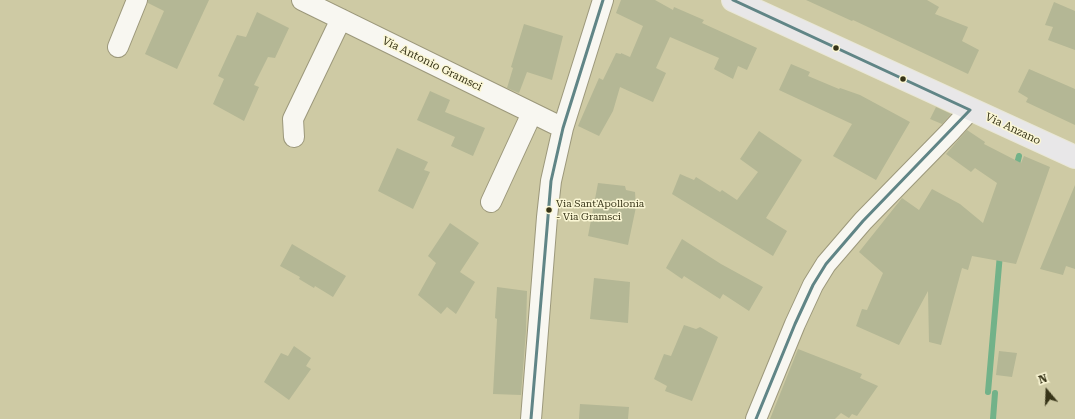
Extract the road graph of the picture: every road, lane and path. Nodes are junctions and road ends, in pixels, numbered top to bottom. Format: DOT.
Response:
graph roads {
  1 [pos="137,0"];
  2 [pos="302,0"];
  3 [pos="603,0"];
  4 [pos="733,0"];
  5 [pos="341,19"];
  6 [pos="118,47"];
  7 [pos="970,110"];
  8 [pos="532,113"];
  9 [pos="563,128"];
  10 [pos="294,137"];
  11 [pos="1075,157"];
  12 [pos="491,202"];
  13 [pos="531,419"];
  14 [pos="756,419"];
  1 -- 6 [label="street"];
  2 -- 5 [label="street, Via Antonio Gramsci"];
  3 -- 9 [label="street"];
  4 -- 7 [label="main road, Via Anzano"];
  5 -- 8 [label="street, Via Antonio Gramsci"];
  5 -- 10 [label="street"];
  7 -- 11 [label="main road, Via Anzano"];
  7 -- 14 [label="street"];
  8 -- 9 [label="street, Via Antonio Gramsci"];
  8 -- 12 [label="street"];
  9 -- 13 [label="street"];
}
